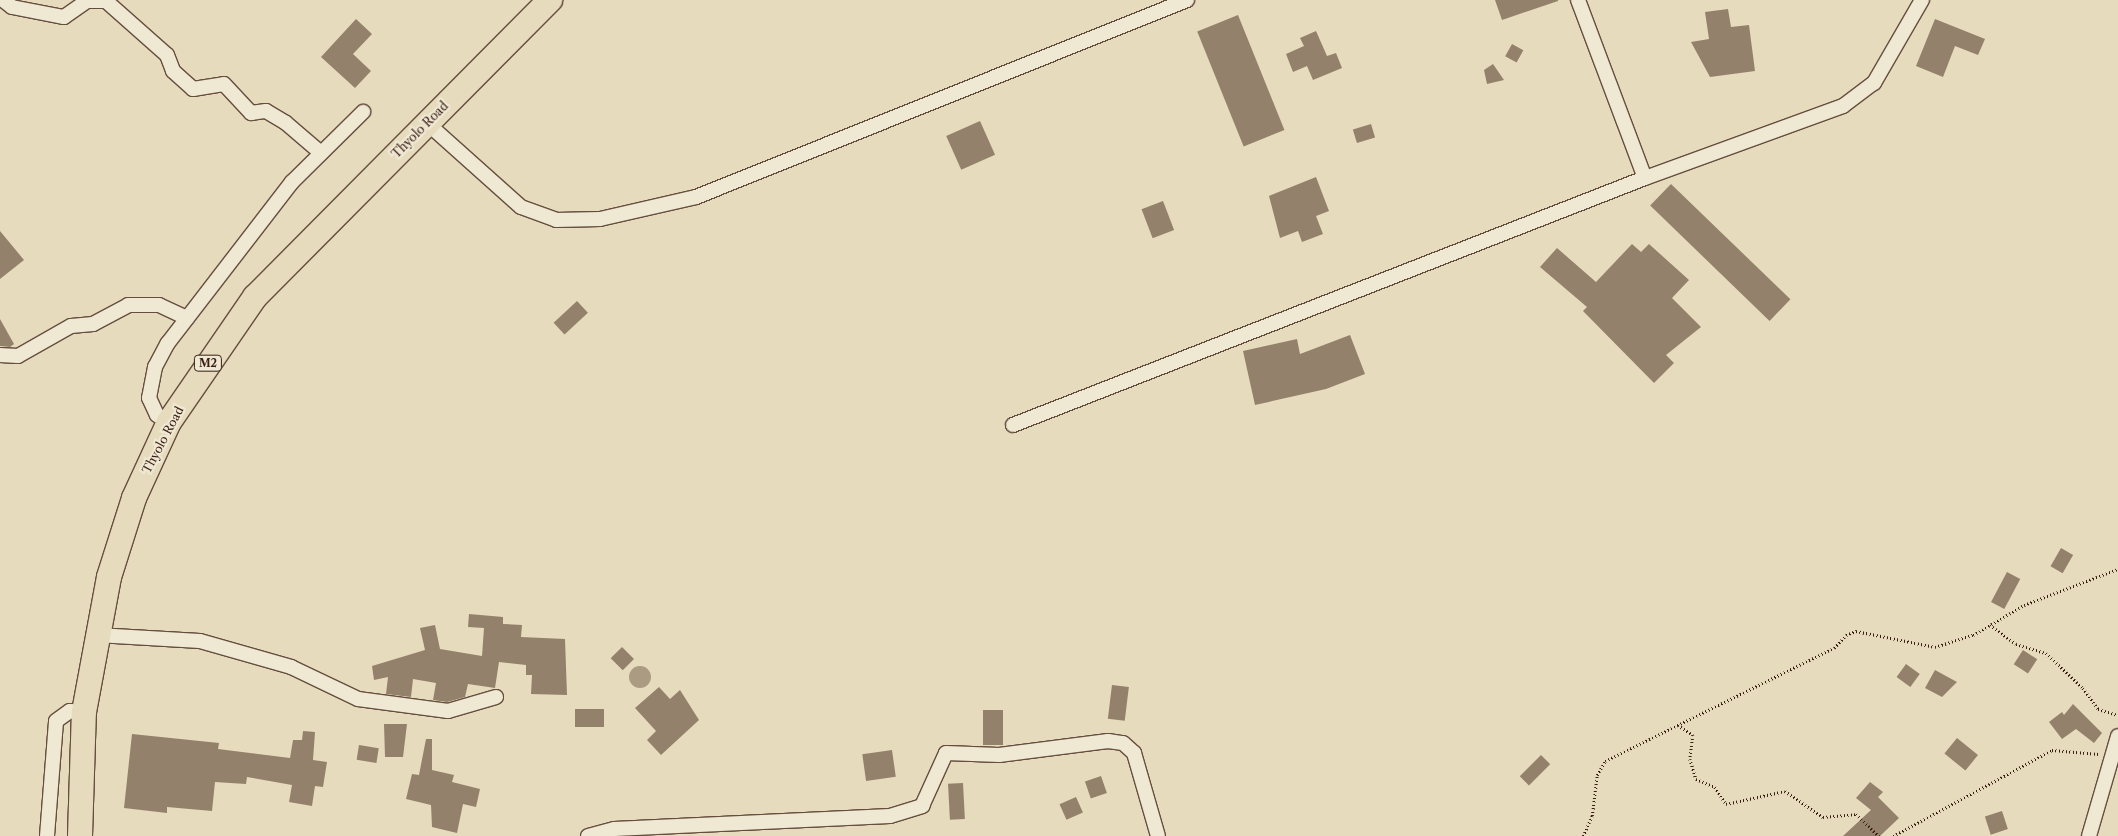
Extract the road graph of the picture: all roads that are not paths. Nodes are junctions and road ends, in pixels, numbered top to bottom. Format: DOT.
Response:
graph roads {
  1 [pos="2,0"];
  2 [pos="550,0"];
  3 [pos="1187,0"];
  4 [pos="1578,0"];
  5 [pos="1922,0"];
  6 [pos="363,112"];
  7 [pos="427,124"];
  8 [pos="321,153"];
  9 [pos="1645,178"];
  10 [pos="187,318"];
  11 [pos="0,356"];
  12 [pos="169,422"];
  13 [pos="1013,425"];
  14 [pos="97,635"];
  15 [pos="496,697"];
  16 [pos="84,712"];
  17 [pos="2118,736"];
  18 [pos="47,836"];
  19 [pos="80,836"];
  20 [pos="588,836"];
  21 [pos="1158,836"];
  22 [pos="2089,836"];
  1 -- 8 [label="street"];
  2 -- 7 [label="highway, Thyolo Road / M2"];
  3 -- 7 [label="street"];
  4 -- 9 [label="street"];
  5 -- 9 [label="street"];
  6 -- 8 [label="street"];
  7 -- 12 [label="highway, Thyolo Road / M2"];
  8 -- 10 [label="street"];
  9 -- 13 [label="street"];
  10 -- 11 [label="street"];
  10 -- 12 [label="street"];
  12 -- 14 [label="highway, Thyolo Road / M2"];
  14 -- 15 [label="street"];
  14 -- 16 [label="highway, Thyolo Road / M2"];
  16 -- 18 [label="street"];
  16 -- 19 [label="highway, Thyolo Road / M2"];
  17 -- 22 [label="street"];
  20 -- 21 [label="street"];
}
